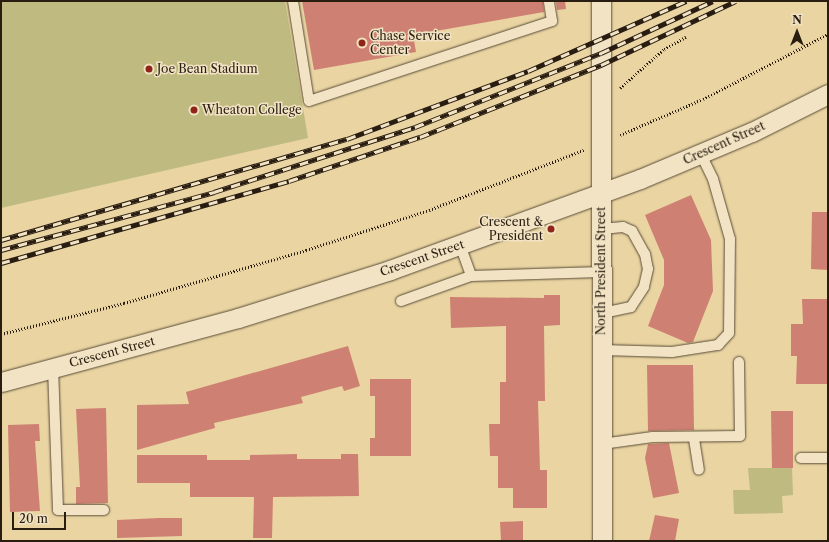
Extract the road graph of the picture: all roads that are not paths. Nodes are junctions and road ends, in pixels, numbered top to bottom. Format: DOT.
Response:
graph roads {
  1 [pos="293,1"];
  2 [pos="549,1"];
  3 [pos="601,1"];
  4 [pos="828,94"];
  5 [pos="701,154"];
  6 [pos="601,194"];
  7 [pos="601,228"];
  8 [pos="460,245"];
  9 [pos="601,272"];
  10 [pos="471,276"];
  11 [pos="401,301"];
  12 [pos="602,313"];
  13 [pos="602,350"];
  14 [pos="738,362"];
  15 [pos="53,367"];
  16 [pos="1,382"];
  17 [pos="694,438"];
  18 [pos="602,444"];
  19 [pos="801,458"];
  20 [pos="828,458"];
  21 [pos="699,470"];
  22 [pos="104,510"];
  23 [pos="602,541"];
  1 -- 2 [label="lane"];
  3 -- 6 [label="street, North President Street"];
  4 -- 5 [label="street, Crescent Street"];
  5 -- 6 [label="street, Crescent Street"];
  5 -- 13 [label="lane"];
  6 -- 7 [label="street, North President Street"];
  6 -- 8 [label="street, Crescent Street"];
  7 -- 9 [label="street, North President Street"];
  7 -- 12 [label="lane"];
  8 -- 10 [label="lane"];
  8 -- 15 [label="street, Crescent Street"];
  9 -- 10 [label="lane"];
  9 -- 12 [label="street, North President Street"];
  10 -- 11 [label="lane"];
  12 -- 13 [label="street, North President Street"];
  13 -- 18 [label="street, North President Street"];
  14 -- 17 [label="lane"];
  15 -- 16 [label="street, Crescent Street"];
  15 -- 22 [label="lane"];
  17 -- 18 [label="lane"];
  17 -- 21 [label="lane"];
  18 -- 23 [label="street, North President Street"];
  19 -- 20 [label="lane"];
}
